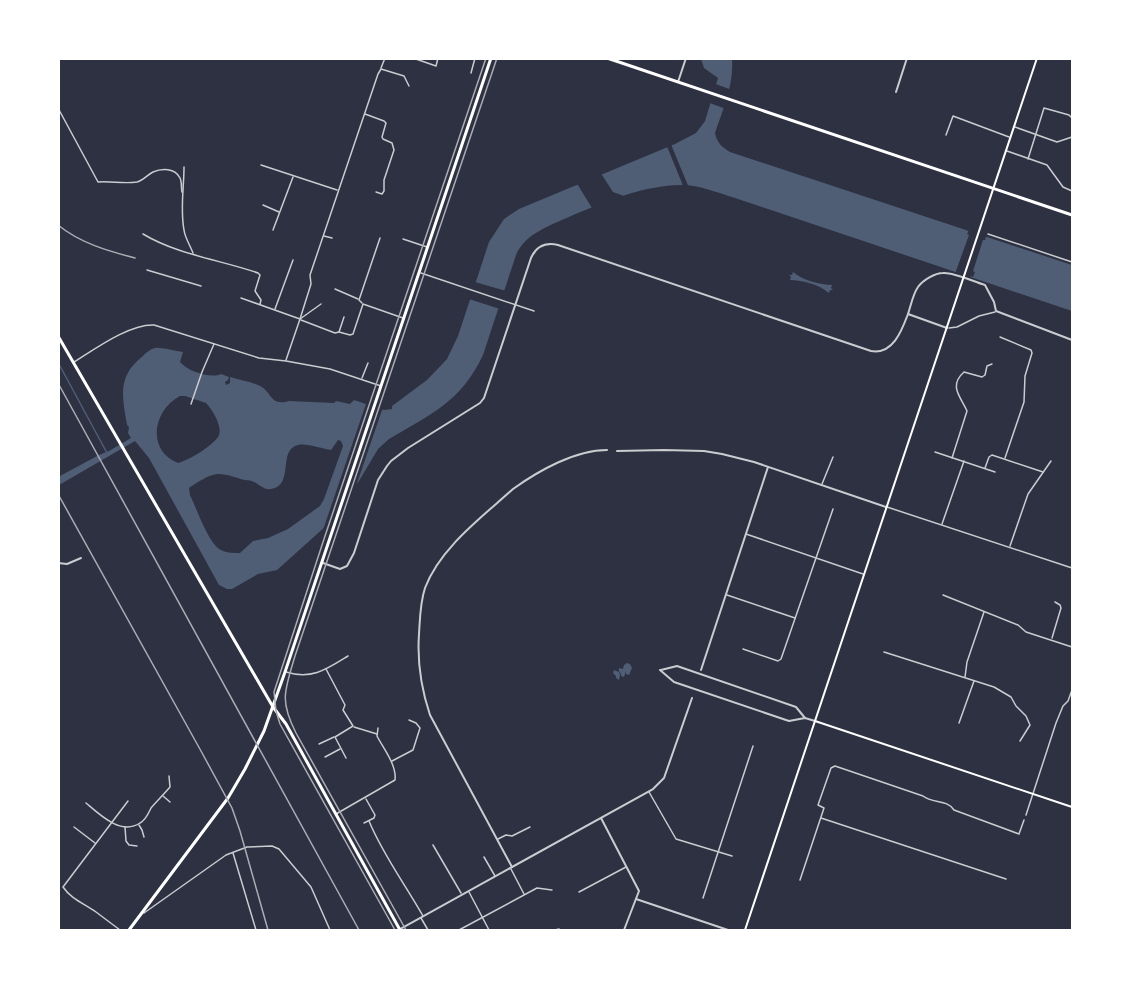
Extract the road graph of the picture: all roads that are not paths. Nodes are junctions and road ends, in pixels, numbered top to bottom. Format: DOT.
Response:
graph roads {
  1 [pos="385,58"];
  2 [pos="413,58"];
  3 [pos="438,58"];
  4 [pos="475,58"];
  5 [pos="491,58"];
  6 [pos="607,58"];
  7 [pos="687,58"];
  8 [pos="908,58"];
  9 [pos="1037,58"];
  10 [pos="381,69"];
  11 [pos="471,73"];
  12 [pos="678,82"];
  13 [pos="409,86"];
  14 [pos="896,92"];
  15 [pos="58,108"];
  16 [pos="364,114"];
  17 [pos="1072,118"];
  18 [pos="1014,127"];
  19 [pos="1036,134"];
  20 [pos="946,135"];
  21 [pos="1072,136"];
  22 [pos="1011,138"];
  23 [pos="1006,151"];
  24 [pos="1028,159"];
  25 [pos="261,165"];
  26 [pos="184,167"];
  27 [pos="293,176"];
  28 [pos="994,189"];
  29 [pos="338,191"];
  30 [pos="1072,191"];
  31 [pos="182,192"];
  32 [pos="376,192"];
  33 [pos="263,205"];
  34 [pos="280,212"];
  35 [pos="1072,215"];
  36 [pos="273,230"];
  37 [pos="144,234"];
  38 [pos="988,234"];
  39 [pos="324,235"];
  40 [pos="332,238"];
  41 [pos="380,238"];
  42 [pos="403,239"];
  43 [pos="428,247"];
  44 [pos="193,254"];
  45 [pos="293,260"];
  46 [pos="1072,262"];
  47 [pos="147,270"];
  48 [pos="419,273"];
  49 [pos="201,286"];
  50 [pos="334,289"];
  51 [pos="241,298"];
  52 [pos="359,300"];
  53 [pos="260,304"];
  54 [pos="321,304"];
  55 [pos="363,304"];
  56 [pos="515,305"];
  57 [pos="275,310"];
  58 [pos="534,311"];
  59 [pos="996,311"];
  60 [pos="908,314"];
  61 [pos="344,317"];
  62 [pos="404,318"];
  63 [pos="300,319"];
  64 [pos="947,328"];
  65 [pos="339,332"];
  66 [pos="58,336"];
  67 [pos="1000,337"];
  68 [pos="1072,339"];
  69 [pos="214,344"];
  70 [pos="286,361"];
  71 [pos="74,362"];
  72 [pos="368,363"];
  73 [pos="992,364"];
  74 [pos="362,379"];
  75 [pos="381,386"];
  76 [pos="191,404"];
  77 [pos="607,450"];
  78 [pos="617,451"];
  79 [pos="935,452"];
  80 [pos="833,456"];
  81 [pos="952,458"];
  82 [pos="1005,458"];
  83 [pos="964,461"];
  84 [pos="1051,461"];
  85 [pos="768,467"];
  86 [pos="985,468"];
  87 [pos="995,472"];
  88 [pos="1043,472"];
  89 [pos="821,485"];
  90 [pos="886,507"];
  91 [pos="833,509"];
  92 [pos="942,525"];
  93 [pos="746,534"];
  94 [pos="1010,547"];
  95 [pos="81,558"];
  96 [pos="816,559"];
  97 [pos="322,562"];
  98 [pos="58,563"];
  99 [pos="1072,568"];
  100 [pos="864,574"];
  101 [pos="726,595"];
  102 [pos="943,595"];
  103 [pos="1054,602"];
  104 [pos="984,612"];
  105 [pos="795,618"];
  106 [pos="1051,639"];
  107 [pos="1072,647"];
  108 [pos="743,649"];
  109 [pos="885,652"];
  110 [pos="348,656"];
  111 [pos="326,669"];
  112 [pos="701,670"];
  113 [pos="285,672"];
  114 [pos="965,677"];
  115 [pos="975,680"];
  116 [pos="1072,690"];
  117 [pos="692,698"];
  118 [pos="273,707"];
  119 [pos="805,718"];
  120 [pos="409,720"];
  121 [pos="815,721"];
  122 [pos="959,723"];
  123 [pos="353,726"];
  124 [pos="378,728"];
  125 [pos="377,734"];
  126 [pos="335,736"];
  127 [pos="1020,741"];
  128 [pos="319,744"];
  129 [pos="753,746"];
  130 [pos="341,748"];
  131 [pos="325,758"];
  132 [pos="346,758"];
  133 [pos="391,762"];
  134 [pos="170,776"];
  135 [pos="649,791"];
  136 [pos="1032,794"];
  137 [pos="162,796"];
  138 [pos="366,798"];
  139 [pos="128,801"];
  140 [pos="170,802"];
  141 [pos="86,803"];
  142 [pos="1072,807"];
  143 [pos="336,814"];
  144 [pos="1026,814"];
  145 [pos="601,818"];
  146 [pos="821,818"];
  147 [pos="369,820"];
  148 [pos="1024,820"];
  149 [pos="111,823"];
  150 [pos="364,823"];
  151 [pos="138,825"];
  152 [pos="124,826"];
  153 [pos="530,826"];
  154 [pos="74,827"];
  155 [pos="144,837"];
  156 [pos="497,839"];
  157 [pos="96,844"];
  158 [pos="433,845"];
  159 [pos="137,846"];
  160 [pos="233,852"];
  161 [pos="718,852"];
  162 [pos="732,856"];
  163 [pos="484,857"];
  164 [pos="627,867"];
  165 [pos="511,868"];
  166 [pos="495,877"];
  167 [pos="1006,879"];
  168 [pos="800,880"];
  169 [pos="552,890"];
  170 [pos="468,891"];
  171 [pos="579,892"];
  172 [pos="462,895"];
  173 [pos="524,895"];
  174 [pos="703,898"];
  175 [pos="636,899"];
  176 [pos="141,915"];
  177 [pos="422,917"];
  178 [pos="482,918"];
  179 [pos="558,928"];
  180 [pos="120,930"];
  181 [pos="129,930"];
  182 [pos="256,930"];
  183 [pos="330,930"];
  184 [pos="400,930"];
  185 [pos="428,930"];
  186 [pos="459,930"];
  187 [pos="489,930"];
  188 [pos="555,930"];
  189 [pos="624,930"];
  190 [pos="728,930"];
  191 [pos="745,930"];
  1 -- 10 [label="street"];
  2 -- 3 [label="street"];
  4 -- 11 [label="street"];
  5 -- 43 [label="main road"];
  6 -- 12 [label="main road"];
  7 -- 12 [label="street"];
  8 -- 14 [label="street"];
  9 -- 18 [label="main road"];
  10 -- 13 [label="street"];
  10 -- 16 [label="street"];
  12 -- 28 [label="main road"];
  15 -- 31 [label="street"];
  16 -- 29 [label="street"];
  16 -- 32 [label="street"];
  17 -- 19 [label="street"];
  18 -- 19 [label="street"];
  18 -- 22 [label="main road"];
  19 -- 21 [label="street"];
  19 -- 24 [label="street"];
  20 -- 22 [label="street"];
  22 -- 23 [label="main road"];
  23 -- 24 [label="street"];
  23 -- 28 [label="main road"];
  24 -- 30 [label="street"];
  25 -- 27 [label="street"];
  26 -- 31 [label="street"];
  27 -- 29 [label="street"];
  27 -- 34 [label="street"];
  28 -- 35 [label="main road"];
  28 -- 64 [label="main road"];
  29 -- 39 [label="street"];
  31 -- 44 [label="street"];
  33 -- 34 [label="street"];
  34 -- 36 [label="street"];
  37 -- 44 [label="street"];
  38 -- 46 [label="street"];
  39 -- 40 [label="street"];
  39 -- 63 [label="street"];
  41 -- 52 [label="street"];
  42 -- 43 [label="street"];
  43 -- 48 [label="main road"];
  44 -- 53 [label="street"];
  45 -- 57 [label="street"];
  47 -- 49 [label="street"];
  48 -- 56 [label="street"];
  48 -- 62 [label="main road"];
  50 -- 52 [label="street"];
  51 -- 53 [label="street"];
  52 -- 55 [label="street"];
  53 -- 57 [label="street"];
  54 -- 63 [label="street"];
  55 -- 62 [label="street"];
  55 -- 65 [label="street"];
  56 -- 58 [label="street"];
  56 -- 60 [label="street"];
  56 -- 97 [label="street"];
  57 -- 63 [label="street"];
  59 -- 60 [label="street"];
  59 -- 64 [label="street"];
  59 -- 68 [label="street"];
  60 -- 64 [label="street"];
  61 -- 65 [label="street"];
  62 -- 75 [label="main road"];
  63 -- 65 [label="street"];
  63 -- 70 [label="street"];
  64 -- 90 [label="main road"];
  66 -- 71 [label="main road"];
  67 -- 82 [label="street"];
  69 -- 70 [label="street"];
  69 -- 71 [label="street"];
  69 -- 76 [label="street"];
  70 -- 74 [label="street"];
  71 -- 118 [label="main road"];
  72 -- 74 [label="street"];
  73 -- 81 [label="street"];
  74 -- 75 [label="street"];
  75 -- 97 [label="main road"];
  77 -- 156 [label="street"];
  78 -- 85 [label="street"];
  79 -- 81 [label="street"];
  80 -- 89 [label="street"];
  81 -- 83 [label="street"];
  82 -- 86 [label="street"];
  82 -- 88 [label="street"];
  83 -- 86 [label="street"];
  83 -- 92 [label="street"];
  84 -- 88 [label="street"];
  85 -- 89 [label="street"];
  85 -- 93 [label="street"];
  86 -- 87 [label="street"];
  88 -- 94 [label="street"];
  89 -- 90 [label="street"];
  90 -- 92 [label="street"];
  90 -- 100 [label="main road"];
  91 -- 96 [label="street"];
  92 -- 94 [label="street"];
  93 -- 96 [label="street"];
  93 -- 101 [label="street"];
  94 -- 99 [label="street"];
  95 -- 98 [label="street"];
  96 -- 100 [label="street"];
  96 -- 105 [label="street"];
  97 -- 113 [label="main road"];
  100 -- 121 [label="main road"];
  101 -- 105 [label="street"];
  101 -- 112 [label="street"];
  102 -- 104 [label="street"];
  103 -- 106 [label="street"];
  104 -- 106 [label="street"];
  104 -- 114 [label="street"];
  105 -- 108 [label="street"];
  106 -- 107 [label="street"];
  109 -- 114 [label="street"];
  110 -- 111 [label="street"];
  111 -- 113 [label="street"];
  111 -- 123 [label="street"];
  113 -- 118 [label="main road"];
  114 -- 115 [label="street"];
  115 -- 122 [label="street"];
  115 -- 127 [label="street"];
  116 -- 136 [label="street"];
  117 -- 135 [label="street"];
  118 -- 143 [label="main road"];
  118 -- 176 [label="main road"];
  119 -- 119 [label="street"];
  119 -- 121 [label="street"];
  120 -- 133 [label="street"];
  121 -- 136 [label="main road"];
  121 -- 191 [label="main road"];
  123 -- 125 [label="street"];
  123 -- 126 [label="street"];
  124 -- 125 [label="street"];
  125 -- 133 [label="street"];
  126 -- 128 [label="street"];
  126 -- 130 [label="street"];
  129 -- 161 [label="street"];
  130 -- 131 [label="street"];
  130 -- 132 [label="street"];
  133 -- 138 [label="street"];
  134 -- 137 [label="street"];
  135 -- 145 [label="street"];
  135 -- 161 [label="street"];
  136 -- 142 [label="main road"];
  136 -- 144 [label="street"];
  137 -- 140 [label="street"];
  137 -- 151 [label="street"];
  138 -- 143 [label="street"];
  138 -- 147 [label="street"];
  139 -- 149 [label="street"];
  141 -- 149 [label="street"];
  143 -- 184 [label="main road"];
  145 -- 164 [label="street"];
  145 -- 165 [label="street"];
  146 -- 148 [label="street"];
  146 -- 167 [label="street"];
  146 -- 168 [label="street"];
  147 -- 150 [label="street"];
  147 -- 177 [label="street"];
  149 -- 152 [label="street"];
  149 -- 157 [label="street"];
  151 -- 152 [label="street"];
  151 -- 155 [label="street"];
  152 -- 159 [label="street"];
  153 -- 156 [label="street"];
  154 -- 157 [label="street"];
  156 -- 165 [label="street"];
  157 -- 180 [label="street"];
  158 -- 172 [label="street"];
  160 -- 176 [label="street"];
  160 -- 182 [label="street"];
  160 -- 183 [label="street"];
  161 -- 162 [label="street"];
  161 -- 174 [label="street"];
  163 -- 166 [label="street"];
  164 -- 171 [label="street"];
  164 -- 175 [label="street"];
  165 -- 166 [label="street"];
  165 -- 173 [label="street"];
  166 -- 170 [label="street"];
  169 -- 173 [label="street"];
  170 -- 172 [label="street"];
  170 -- 178 [label="street"];
  172 -- 177 [label="street"];
  173 -- 178 [label="street"];
  175 -- 189 [label="street"];
  175 -- 190 [label="street"];
  176 -- 181 [label="main road"];
  177 -- 184 [label="street"];
  177 -- 185 [label="street"];
  178 -- 186 [label="street"];
  178 -- 187 [label="street"];
  179 -- 188 [label="street"];
}
